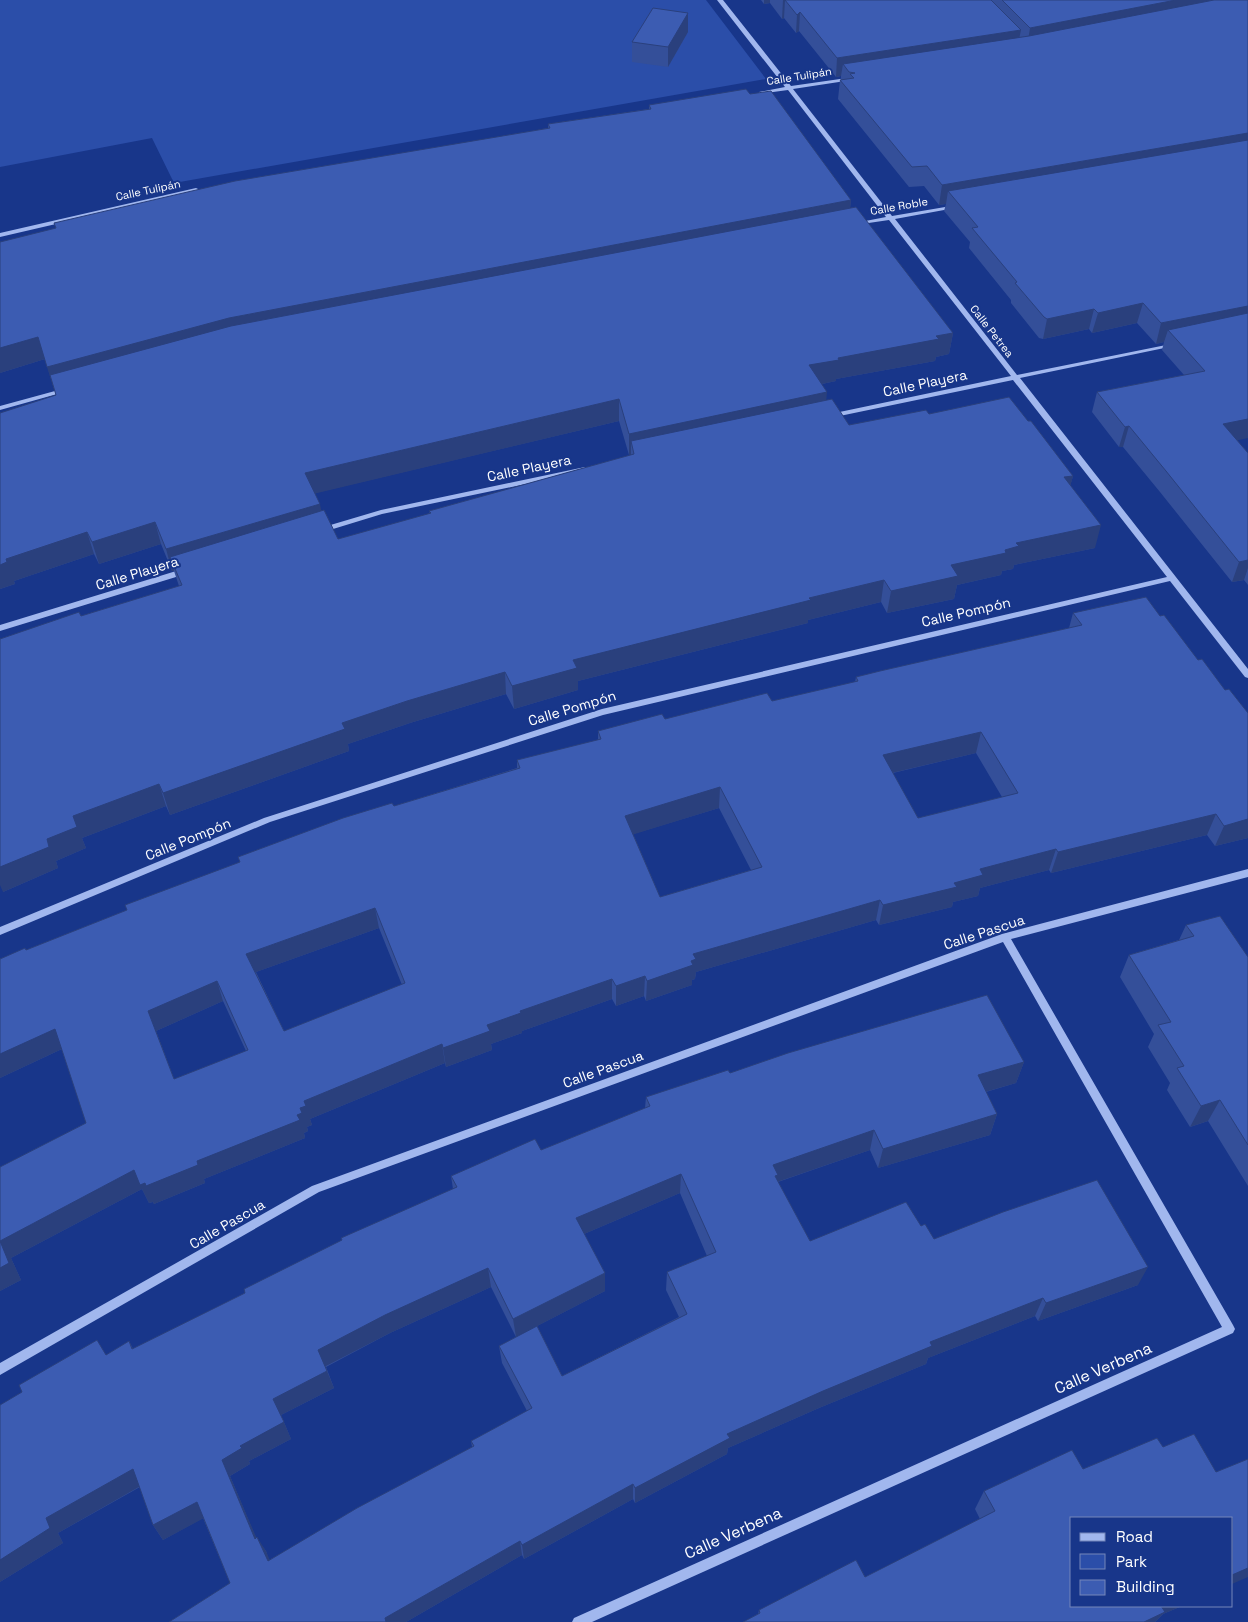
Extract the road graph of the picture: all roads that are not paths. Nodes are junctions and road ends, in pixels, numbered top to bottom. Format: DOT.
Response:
graph roads {
  1 [pos="720,0"];
  2 [pos="858,77"];
  3 [pos="790,88"];
  4 [pos="750,94"];
  5 [pos="204,189"];
  6 [pos="959,206"];
  7 [pos="891,217"];
  8 [pos="852,225"];
  9 [pos="0,235"];
  10 [pos="1180,342"];
  11 [pos="1015,376"];
  12 [pos="75,388"];
  13 [pos="0,408"];
  14 [pos="820,418"];
  15 [pos="596,466"];
  16 [pos="315,532"];
  17 [pos="193,569"];
  18 [pos="1173,578"];
  19 [pos="0,628"];
  20 [pos="1248,674"];
  21 [pos="1248,873"];
  22 [pos="0,931"];
  23 [pos="1005,937"];
  24 [pos="0,1369"];
  25 [pos="578,1622"];
  1 -- 3 [label="street, Calle Petrea"];
  2 -- 3 [label="street, Calle Tulipán"];
  3 -- 4 [label="street, Calle Tulipán"];
  3 -- 7 [label="street, Calle Petrea"];
  5 -- 9 [label="street, Calle Tulipán"];
  6 -- 7 [label="street, Calle Roble"];
  7 -- 8 [label="street, Calle Roble"];
  7 -- 11 [label="street, Calle Petrea"];
  10 -- 11 [label="street, Calle Playera"];
  11 -- 14 [label="street, Calle Playera"];
  11 -- 18 [label="street, Calle Petrea"];
  12 -- 13 [label="street"];
  15 -- 16 [label="street, Calle Playera"];
  17 -- 19 [label="street, Calle Playera"];
  18 -- 20 [label="street, Calle Petrea"];
  18 -- 22 [label="street, Calle Pompón"];
  21 -- 23 [label="street, Calle Pascua"];
  23 -- 24 [label="street, Calle Pascua"];
  23 -- 25 [label="street, Calle Verbena"];
}
